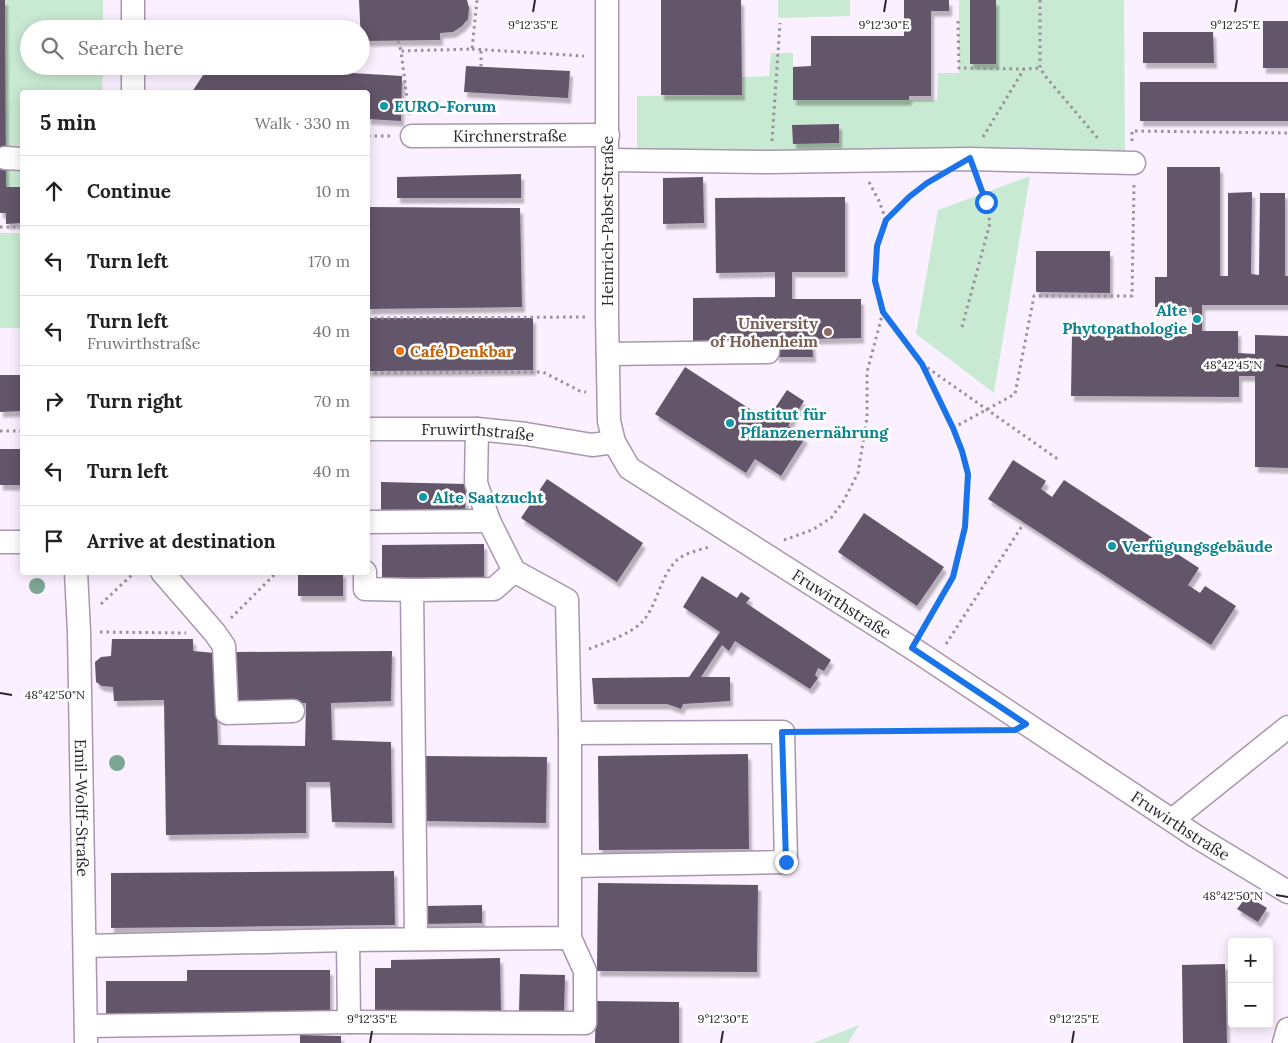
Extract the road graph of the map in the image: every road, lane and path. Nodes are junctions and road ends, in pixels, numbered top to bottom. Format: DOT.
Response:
graph roads {
  1 [pos="132,0"];
  2 [pos="477,0"];
  3 [pos="607,0"];
  4 [pos="1040,0"];
  5 [pos="132,20"];
  6 [pos="958,21"];
  7 [pos="780,23"];
  8 [pos="398,41"];
  9 [pos="472,50"];
  10 [pos="481,51"];
  11 [pos="401,52"];
  12 [pos="575,55"];
  13 [pos="481,67"];
  14 [pos="1040,68"];
  15 [pos="1024,69"];
  16 [pos="132,75"];
  17 [pos="132,90"];
  18 [pos="773,126"];
  19 [pos="1288,133"];
  20 [pos="412,136"];
  21 [pos="608,136"];
  22 [pos="1101,142"];
  23 [pos="970,158"];
  24 [pos="608,160"];
  25 [pos="854,160"];
  26 [pos="1134,163"];
  27 [pos="936,178"];
  28 [pos="886,220"];
  29 [pos="0,227"];
  30 [pos="20,227"];
  31 [pos="883,312"];
  32 [pos="607,317"];
  33 [pos="370,318"];
  34 [pos="962,327"];
  35 [pos="768,352"];
  36 [pos="608,354"];
  37 [pos="922,364"];
  38 [pos="370,373"];
  39 [pos="609,396"];
  40 [pos="986,409"];
  41 [pos="953,428"];
  42 [pos="370,429"];
  43 [pos="477,430"];
  44 [pos="0,431"];
  45 [pos="20,431"];
  46 [pos="614,442"];
  47 [pos="1060,460"];
  48 [pos="489,521"];
  49 [pos="370,522"];
  50 [pos="1024,523"];
  51 [pos="740,539"];
  52 [pos="780,541"];
  53 [pos="0,542"];
  54 [pos="20,542"];
  55 [pos="514,571"];
  56 [pos="76,575"];
  57 [pos="132,575"];
  58 [pos="165,575"];
  59 [pos="365,575"];
  60 [pos="412,590"];
  61 [pos="79,632"];
  62 [pos="912,648"];
  63 [pos="570,657"];
  64 [pos="934,662"];
  65 [pos="293,711"];
  66 [pos="1026,724"];
  67 [pos="1288,727"];
  68 [pos="782,732"];
  69 [pos="570,734"];
  70 [pos="1172,820"];
  71 [pos="571,866"];
  72 [pos="1288,892"];
  73 [pos="570,938"];
  74 [pos="416,939"];
  75 [pos="348,940"];
  76 [pos="85,946"];
  77 [pos="348,1022"];
  78 [pos="1288,1030"];
  79 [pos="86,1035"];
  80 [pos="1284,1043"];
  1 -- 5 [label="street"];
  2 -- 9 [label="path"];
  3 -- 21 [label="street, Heinrich-Pabst-Straße"];
  4 -- 14 [label="path"];
  6 -- 15 [label="path"];
  7 -- 18 [label="path"];
  8 -- 11 [label="path"];
  9 -- 10 [label="path"];
  9 -- 11 [label="path"];
  10 -- 12 [label="path"];
  10 -- 13 [label="path"];
  11 -- 20 [label="path"];
  14 -- 15 [label="path"];
  14 -- 22 [label="path"];
  15 -- 23 [label="path"];
  16 -- 17 [label="street"];
  19 -- 26 [label="path"];
  20 -- 21 [label="street, Kirchnerstraße"];
  21 -- 24 [label="street, Heinrich-Pabst-Straße"];
  23 -- 25 [label="street"];
  23 -- 26 [label="street"];
  23 -- 34 [label="path"];
  24 -- 25 [label="street"];
  24 -- 32 [label="street, Heinrich-Pabst-Straße"];
  25 -- 28 [label="path"];
  26 -- 40 [label="path"];
  27 -- 28 [label="path"];
  28 -- 31 [label="path"];
  29 -- 30 [label="path"];
  31 -- 37 [label="path"];
  31 -- 52 [label="path"];
  32 -- 33 [label="path"];
  32 -- 36 [label="street, Heinrich-Pabst-Straße"];
  35 -- 36 [label="street"];
  36 -- 39 [label="street, Heinrich-Pabst-Straße"];
  37 -- 40 [label="path"];
  37 -- 41 [label="path"];
  38 -- 39 [label="path"];
  39 -- 46 [label="street, Heinrich-Pabst-Straße"];
  40 -- 41 [label="path"];
  40 -- 47 [label="path"];
  41 -- 62 [label="path"];
  42 -- 43 [label="street, Fruwirthstraße"];
  43 -- 46 [label="street, Fruwirthstraße"];
  43 -- 48 [label="street"];
  44 -- 45 [label="path"];
  46 -- 51 [label="street, Fruwirthstraße"];
  48 -- 49 [label="street"];
  48 -- 55 [label="street"];
  50 -- 64 [label="path"];
  51 -- 62 [label="street, Fruwirthstraße"];
  51 -- 63 [label="path"];
  53 -- 54 [label="street"];
  55 -- 60 [label="street"];
  55 -- 63 [label="street"];
  56 -- 61 [label="street, Emil-Wolff-Straße"];
  57 -- 61 [label="path"];
  58 -- 65 [label="street"];
  59 -- 60 [label="street"];
  60 -- 74 [label="street"];
  61 -- 76 [label="street, Emil-Wolff-Straße"];
  62 -- 64 [label="street, Fruwirthstraße"];
  63 -- 69 [label="street"];
  64 -- 66 [label="street, Fruwirthstraße"];
  66 -- 68 [label="path"];
  66 -- 70 [label="street, Fruwirthstraße"];
  67 -- 70 [label="street"];
  68 -- 69 [label="street"];
  68 -- 71 [label="street"];
  69 -- 71 [label="street"];
  70 -- 72 [label="street, Fruwirthstraße"];
  71 -- 73 [label="street"];
  73 -- 74 [label="street"];
  73 -- 77 [label="street"];
  74 -- 75 [label="street"];
  75 -- 76 [label="street"];
  75 -- 77 [label="street"];
  76 -- 79 [label="street, Emil-Wolff-Straße"];
  77 -- 79 [label="street"];
  78 -- 80 [label="street"];
}
